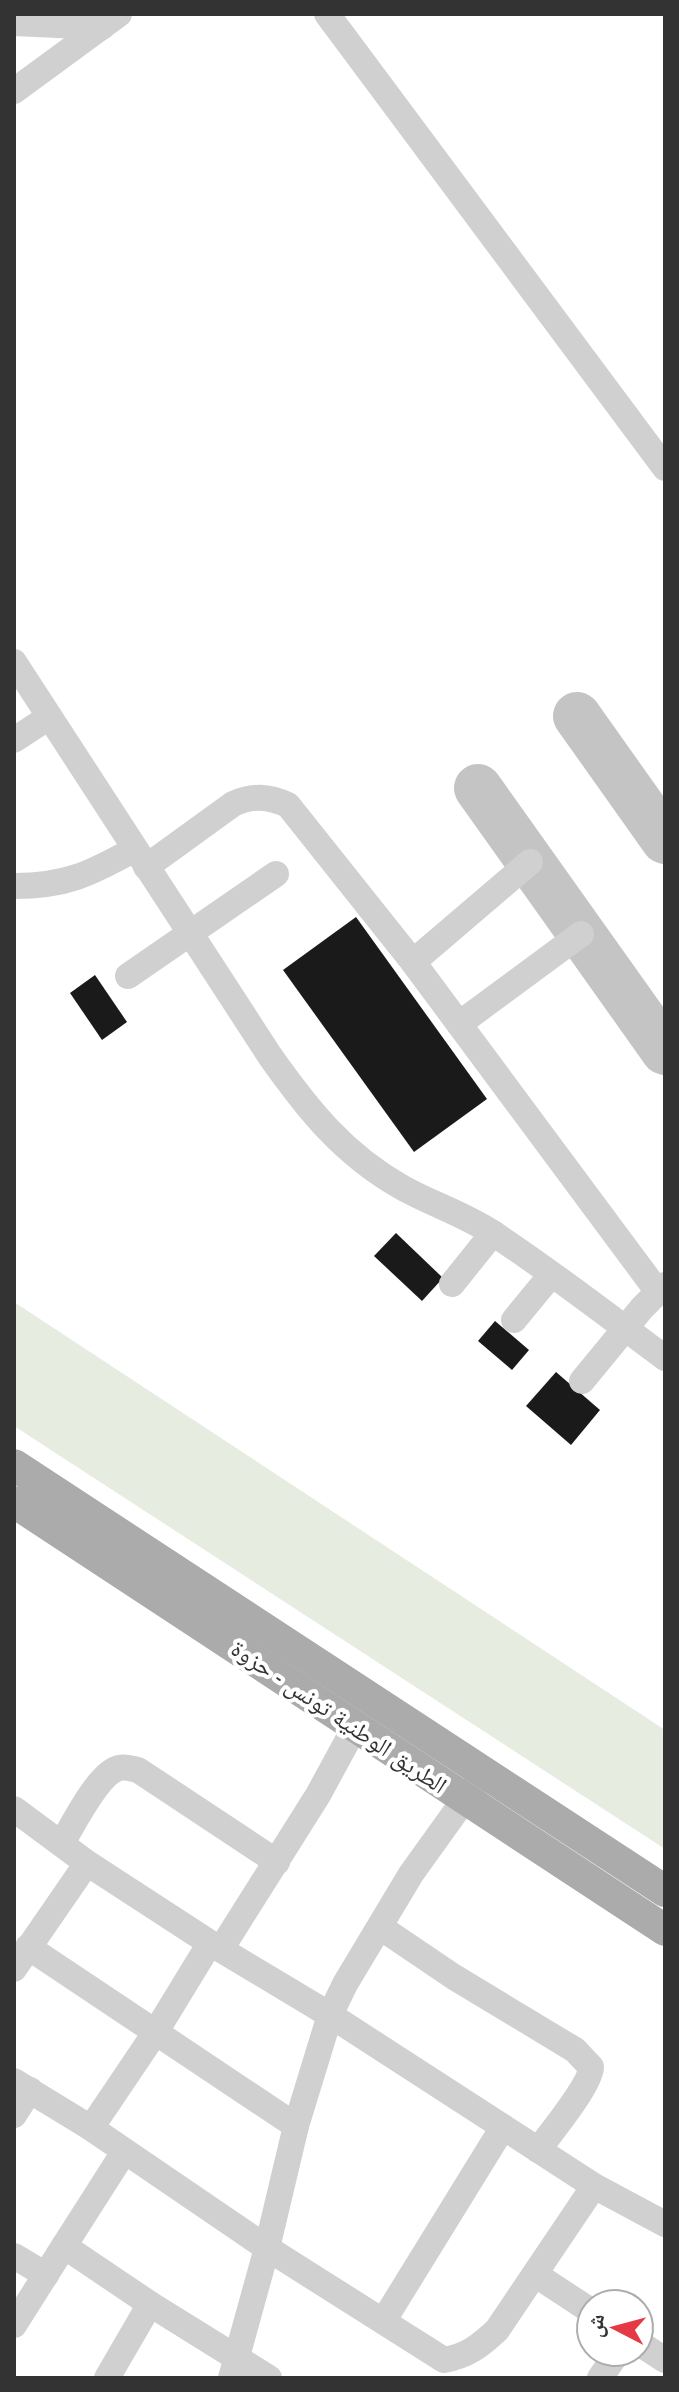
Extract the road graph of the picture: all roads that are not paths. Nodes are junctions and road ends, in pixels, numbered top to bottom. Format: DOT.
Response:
graph roads {
  1 [pos="327,14"];
  2 [pos="110,20"];
  3 [pos="14,23"];
  4 [pos="14,91"];
  5 [pos="665,468"];
  6 [pos="14,662"];
  7 [pos="49,717"];
  8 [pos="14,740"];
  9 [pos="140,858"];
  10 [pos="530,862"];
  11 [pos="276,874"];
  12 [pos="14,886"];
  13 [pos="190,934"];
  14 [pos="581,934"];
  15 [pos="413,962"];
  16 [pos="128,976"];
  17 [pos="459,1024"];
  18 [pos="493,1233"];
  19 [pos="551,1275"];
  20 [pos="452,1284"];
  21 [pos="661,1288"];
  22 [pos="514,1320"];
  23 [pos="624,1328"];
  24 [pos="665,1358"];
  25 [pos="582,1381"];
  26 [pos="18,1484"];
  27 [pos="355,1727"];
  28 [pos="483,1774"];
  29 [pos="464,1800"];
  30 [pos="14,1809"];
  31 [pos="62,1843"];
  32 [pos="277,1862"];
  33 [pos="87,1863"];
  34 [pos="665,1891"];
  35 [pos="380,1927"];
  36 [pos="665,1930"];
  37 [pos="216,1946"];
  38 [pos="21,1958"];
  39 [pos="330,2015"];
  40 [pos="155,2033"];
  41 [pos="22,2086"];
  42 [pos="14,2115"];
  43 [pos="296,2126"];
  44 [pos="503,2127"];
  45 [pos="91,2128"];
  46 [pos="538,2150"];
  47 [pos="124,2152"];
  48 [pos="594,2186"];
  49 [pos="665,2224"];
  50 [pos="64,2246"];
  51 [pos="267,2248"];
  52 [pos="14,2256"];
  53 [pos="46,2275"];
  54 [pos="536,2275"];
  55 [pos="575,2301"];
  56 [pos="150,2304"];
  57 [pos="384,2320"];
  58 [pos="14,2325"];
  59 [pos="234,2367"];
  60 [pos="438,2369"];
  61 [pos="107,2378"];
  62 [pos="269,2378"];
  1 -- 5 [label="street"];
  2 -- 3 [label="street"];
  2 -- 4 [label="street"];
  6 -- 7 [label="street"];
  7 -- 8 [label="street"];
  7 -- 9 [label="street"];
  9 -- 12 [label="street"];
  9 -- 13 [label="street"];
  9 -- 15 [label="street"];
  10 -- 15 [label="street"];
  11 -- 13 [label="street"];
  13 -- 16 [label="street"];
  13 -- 18 [label="street"];
  14 -- 17 [label="street"];
  15 -- 17 [label="street"];
  17 -- 21 [label="street"];
  18 -- 19 [label="street"];
  18 -- 20 [label="street"];
  19 -- 22 [label="street"];
  19 -- 23 [label="street"];
  21 -- 23 [label="street"];
  23 -- 24 [label="street"];
  23 -- 25 [label="street"];
  26 -- 27 [label="main road, الطريق الوطنية تونس - حزوة"];
  26 -- 28 [label="main road, الطريق الوطنية تونس - حزوة"];
  27 -- 29 [label="main road, الطريق الوطنية تونس - حزوة"];
  27 -- 32 [label="street"];
  28 -- 29 [label="street"];
  28 -- 34 [label="main road, الطريق الوطنية تونس - حزوة"];
  29 -- 35 [label="street"];
  29 -- 36 [label="main road, الطريق الوطنية تونس - حزوة"];
  30 -- 31 [label="street"];
  31 -- 32 [label="street"];
  31 -- 33 [label="street"];
  32 -- 37 [label="street"];
  33 -- 37 [label="street"];
  33 -- 38 [label="street"];
  35 -- 39 [label="street"];
  35 -- 46 [label="street"];
  37 -- 39 [label="street"];
  37 -- 40 [label="street"];
  38 -- 40 [label="street"];
  39 -- 43 [label="street"];
  39 -- 44 [label="street"];
  40 -- 43 [label="street"];
  40 -- 45 [label="street"];
  41 -- 42 [label="street"];
  41 -- 45 [label="street"];
  43 -- 51 [label="street"];
  44 -- 46 [label="street"];
  44 -- 57 [label="street"];
  45 -- 47 [label="street"];
  46 -- 48 [label="street"];
  47 -- 50 [label="street"];
  47 -- 51 [label="street"];
  48 -- 49 [label="street"];
  48 -- 54 [label="street"];
  50 -- 53 [label="street"];
  50 -- 56 [label="street"];
  51 -- 57 [label="street"];
  51 -- 59 [label="street"];
  52 -- 53 [label="street"];
  53 -- 58 [label="street"];
  54 -- 55 [label="street"];
  54 -- 60 [label="street"];
  56 -- 59 [label="street"];
  56 -- 61 [label="street"];
  57 -- 60 [label="street"];
  59 -- 62 [label="street"];
}
